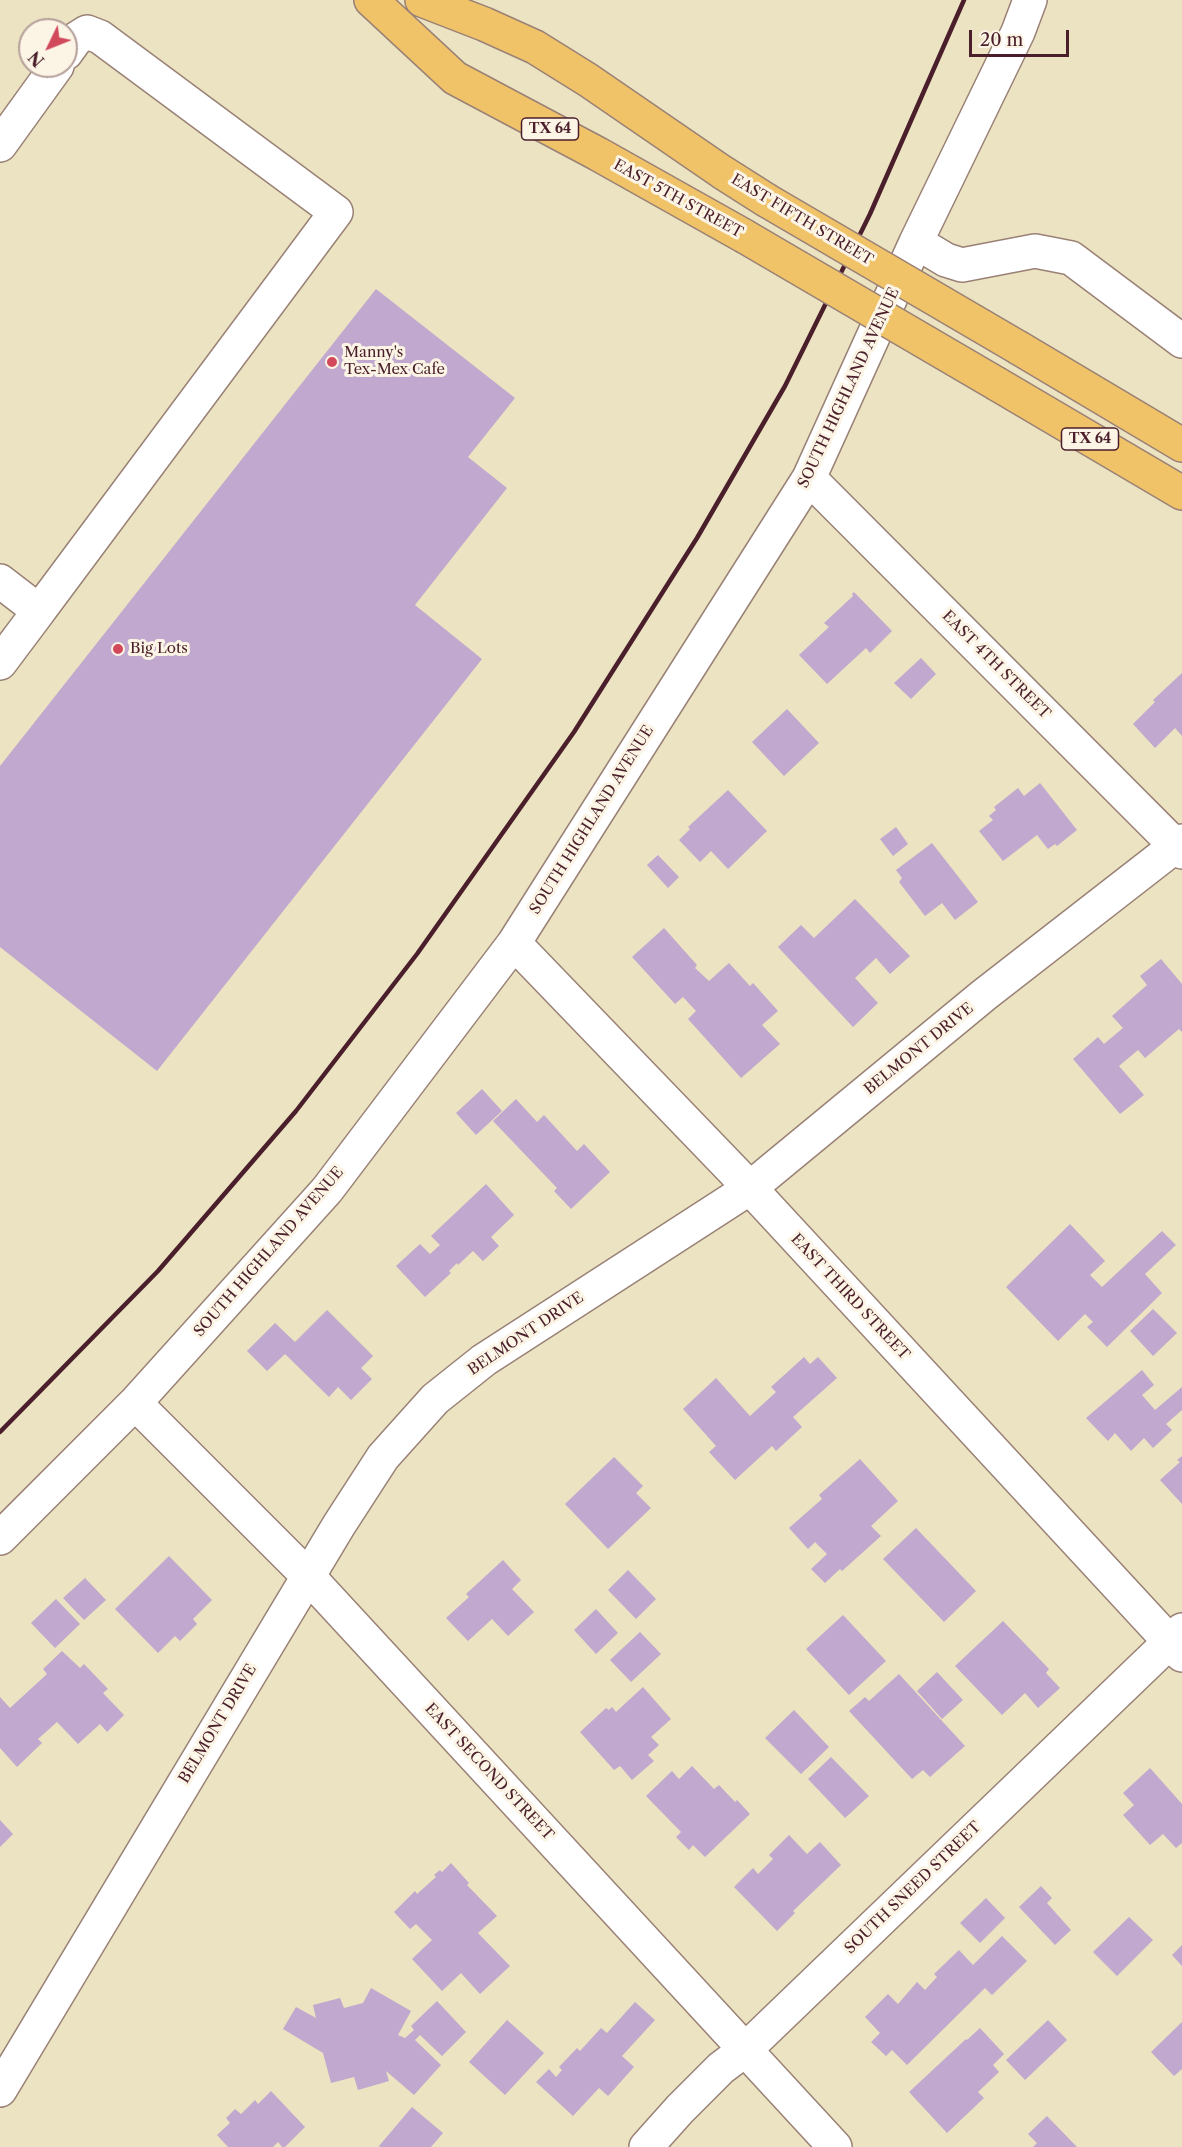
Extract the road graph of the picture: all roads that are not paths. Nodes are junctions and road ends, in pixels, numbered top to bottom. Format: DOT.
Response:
graph roads {
  1 [pos="371,0"];
  2 [pos="422,0"];
  3 [pos="1030,0"];
  4 [pos="78,38"];
  5 [pos="48,78"];
  6 [pos="0,145"];
  7 [pos="916,242"];
  8 [pos="1182,341"];
  9 [pos="1182,445"];
  10 [pos="809,478"];
  11 [pos="1182,493"];
  12 [pos="0,581"];
  13 [pos="39,611"];
  14 [pos="0,663"];
  15 [pos="1180,846"];
  16 [pos="514,943"];
  17 [pos="750,1188"];
  18 [pos="135,1403"];
  19 [pos="0,1538"];
  20 [pos="308,1575"];
  21 [pos="1178,1642"];
  22 [pos="745,2050"];
  23 [pos="0,2090"];
  24 [pos="646,2147"];
  25 [pos="836,2147"];
  1 -- 11 [label="main road, EAST 5TH STREET / TX 64, bridge"];
  2 -- 9 [label="main road, EAST FIFTH STREET / TX 64, bridge"];
  3 -- 7 [label="street, SOUTH HIGHLAND AVENUE"];
  4 -- 13 [label="street"];
  5 -- 6 [label="street"];
  7 -- 8 [label="street"];
  7 -- 10 [label="street, SOUTH HIGHLAND AVENUE"];
  10 -- 15 [label="street, EAST 4TH STREET"];
  10 -- 16 [label="street, SOUTH HIGHLAND AVENUE"];
  12 -- 13 [label="street"];
  13 -- 14 [label="street"];
  15 -- 17 [label="street, BELMONT DRIVE"];
  16 -- 17 [label="street, EAST THIRD STREET"];
  16 -- 18 [label="street, SOUTH HIGHLAND AVENUE"];
  17 -- 20 [label="street, BELMONT DRIVE"];
  17 -- 21 [label="street, EAST THIRD STREET"];
  18 -- 19 [label="street, SOUTH HIGHLAND AVENUE"];
  18 -- 20 [label="street, EAST SECOND STREET"];
  20 -- 22 [label="street, EAST SECOND STREET"];
  20 -- 23 [label="street, BELMONT DRIVE"];
  21 -- 22 [label="street, SOUTH SNEED STREET"];
  22 -- 24 [label="street, SOUTH SNEED STREET"];
  22 -- 25 [label="street, EAST SECOND STREET"];
}
